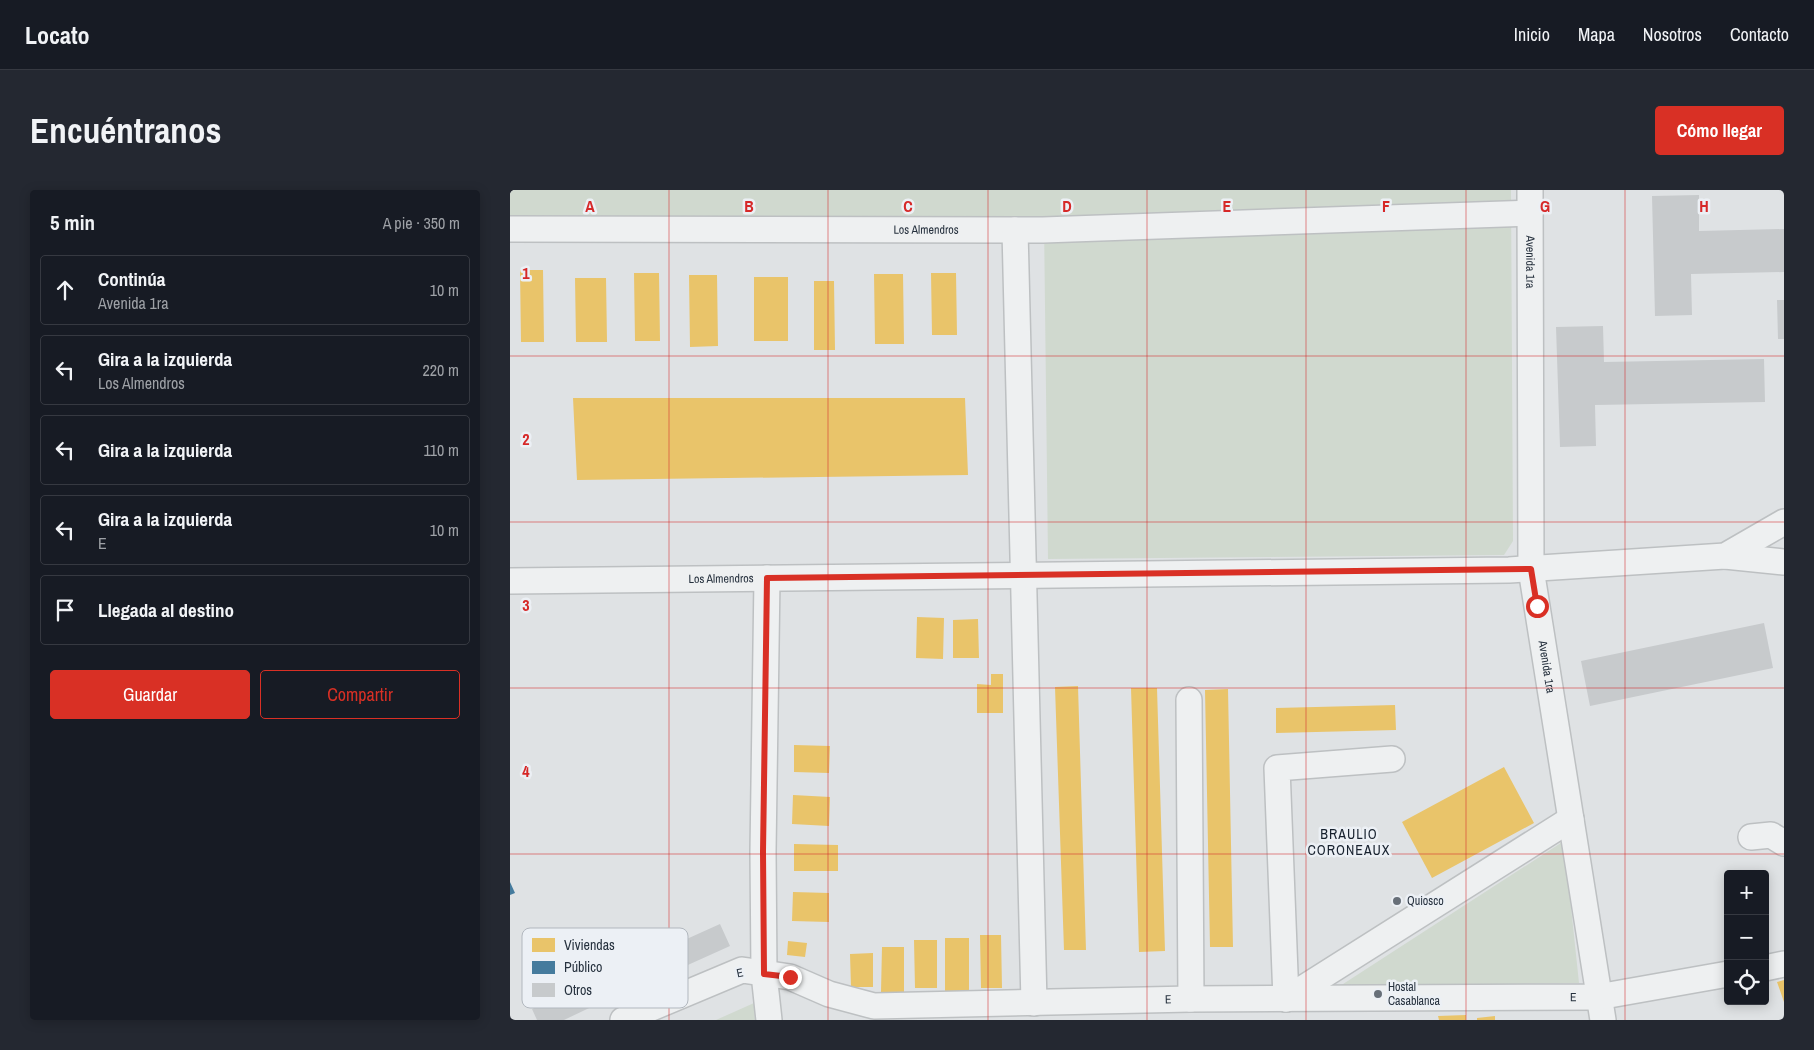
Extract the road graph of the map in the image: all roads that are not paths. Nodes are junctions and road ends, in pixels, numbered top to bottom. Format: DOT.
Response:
graph roads {
  1 [pos="1530,202"];
  2 [pos="510,229"];
  3 [pos="1015,230"];
  4 [pos="1784,522"];
  5 [pos="1725,556"];
  6 [pos="1784,562"];
  7 [pos="1531,569"];
  8 [pos="1024,576"];
  9 [pos="767,578"];
  10 [pos="510,581"];
  11 [pos="1190,700"];
  12 [pos="1392,759"];
  13 [pos="1571,819"];
  14 [pos="1751,838"];
  15 [pos="1784,843"];
  16 [pos="1784,964"];
  17 [pos="1769,967"];
  18 [pos="764,974"];
  19 [pos="1724,975"];
  20 [pos="688,993"];
  21 [pos="1191,999"];
  22 [pos="1286,999"];
  23 [pos="1034,1003"];
  24 [pos="652,1008"];
  25 [pos="1601,1008"];
  26 [pos="623,1020"];
  27 [pos="769,1020"];
  1 -- 3 [label="street, Los Almendros"];
  1 -- 7 [label="street, Avenida 1ra"];
  2 -- 3 [label="street, Los Almendros"];
  3 -- 8 [label="street"];
  4 -- 5 [label="street"];
  5 -- 6 [label="street, Los Almendros"];
  5 -- 7 [label="street, Los Almendros"];
  7 -- 8 [label="street, Los Almendros"];
  7 -- 13 [label="street, Avenida 1ra"];
  8 -- 9 [label="street, Los Almendros"];
  8 -- 23 [label="street"];
  9 -- 10 [label="street, Los Almendros"];
  9 -- 18 [label="street"];
  11 -- 21 [label="street"];
  12 -- 22 [label="street"];
  13 -- 22 [label="street"];
  13 -- 25 [label="street, Avenida 1ra"];
  14 -- 15 [label="street"];
  16 -- 17 [label="street"];
  18 -- 20 [label="street, E"];
  18 -- 23 [label="street, E"];
  18 -- 27 [label="street"];
  19 -- 25 [label="street, E"];
  21 -- 22 [label="street, E"];
  21 -- 23 [label="street, E"];
  22 -- 25 [label="street, E"];
  24 -- 26 [label="street, E"];
}
